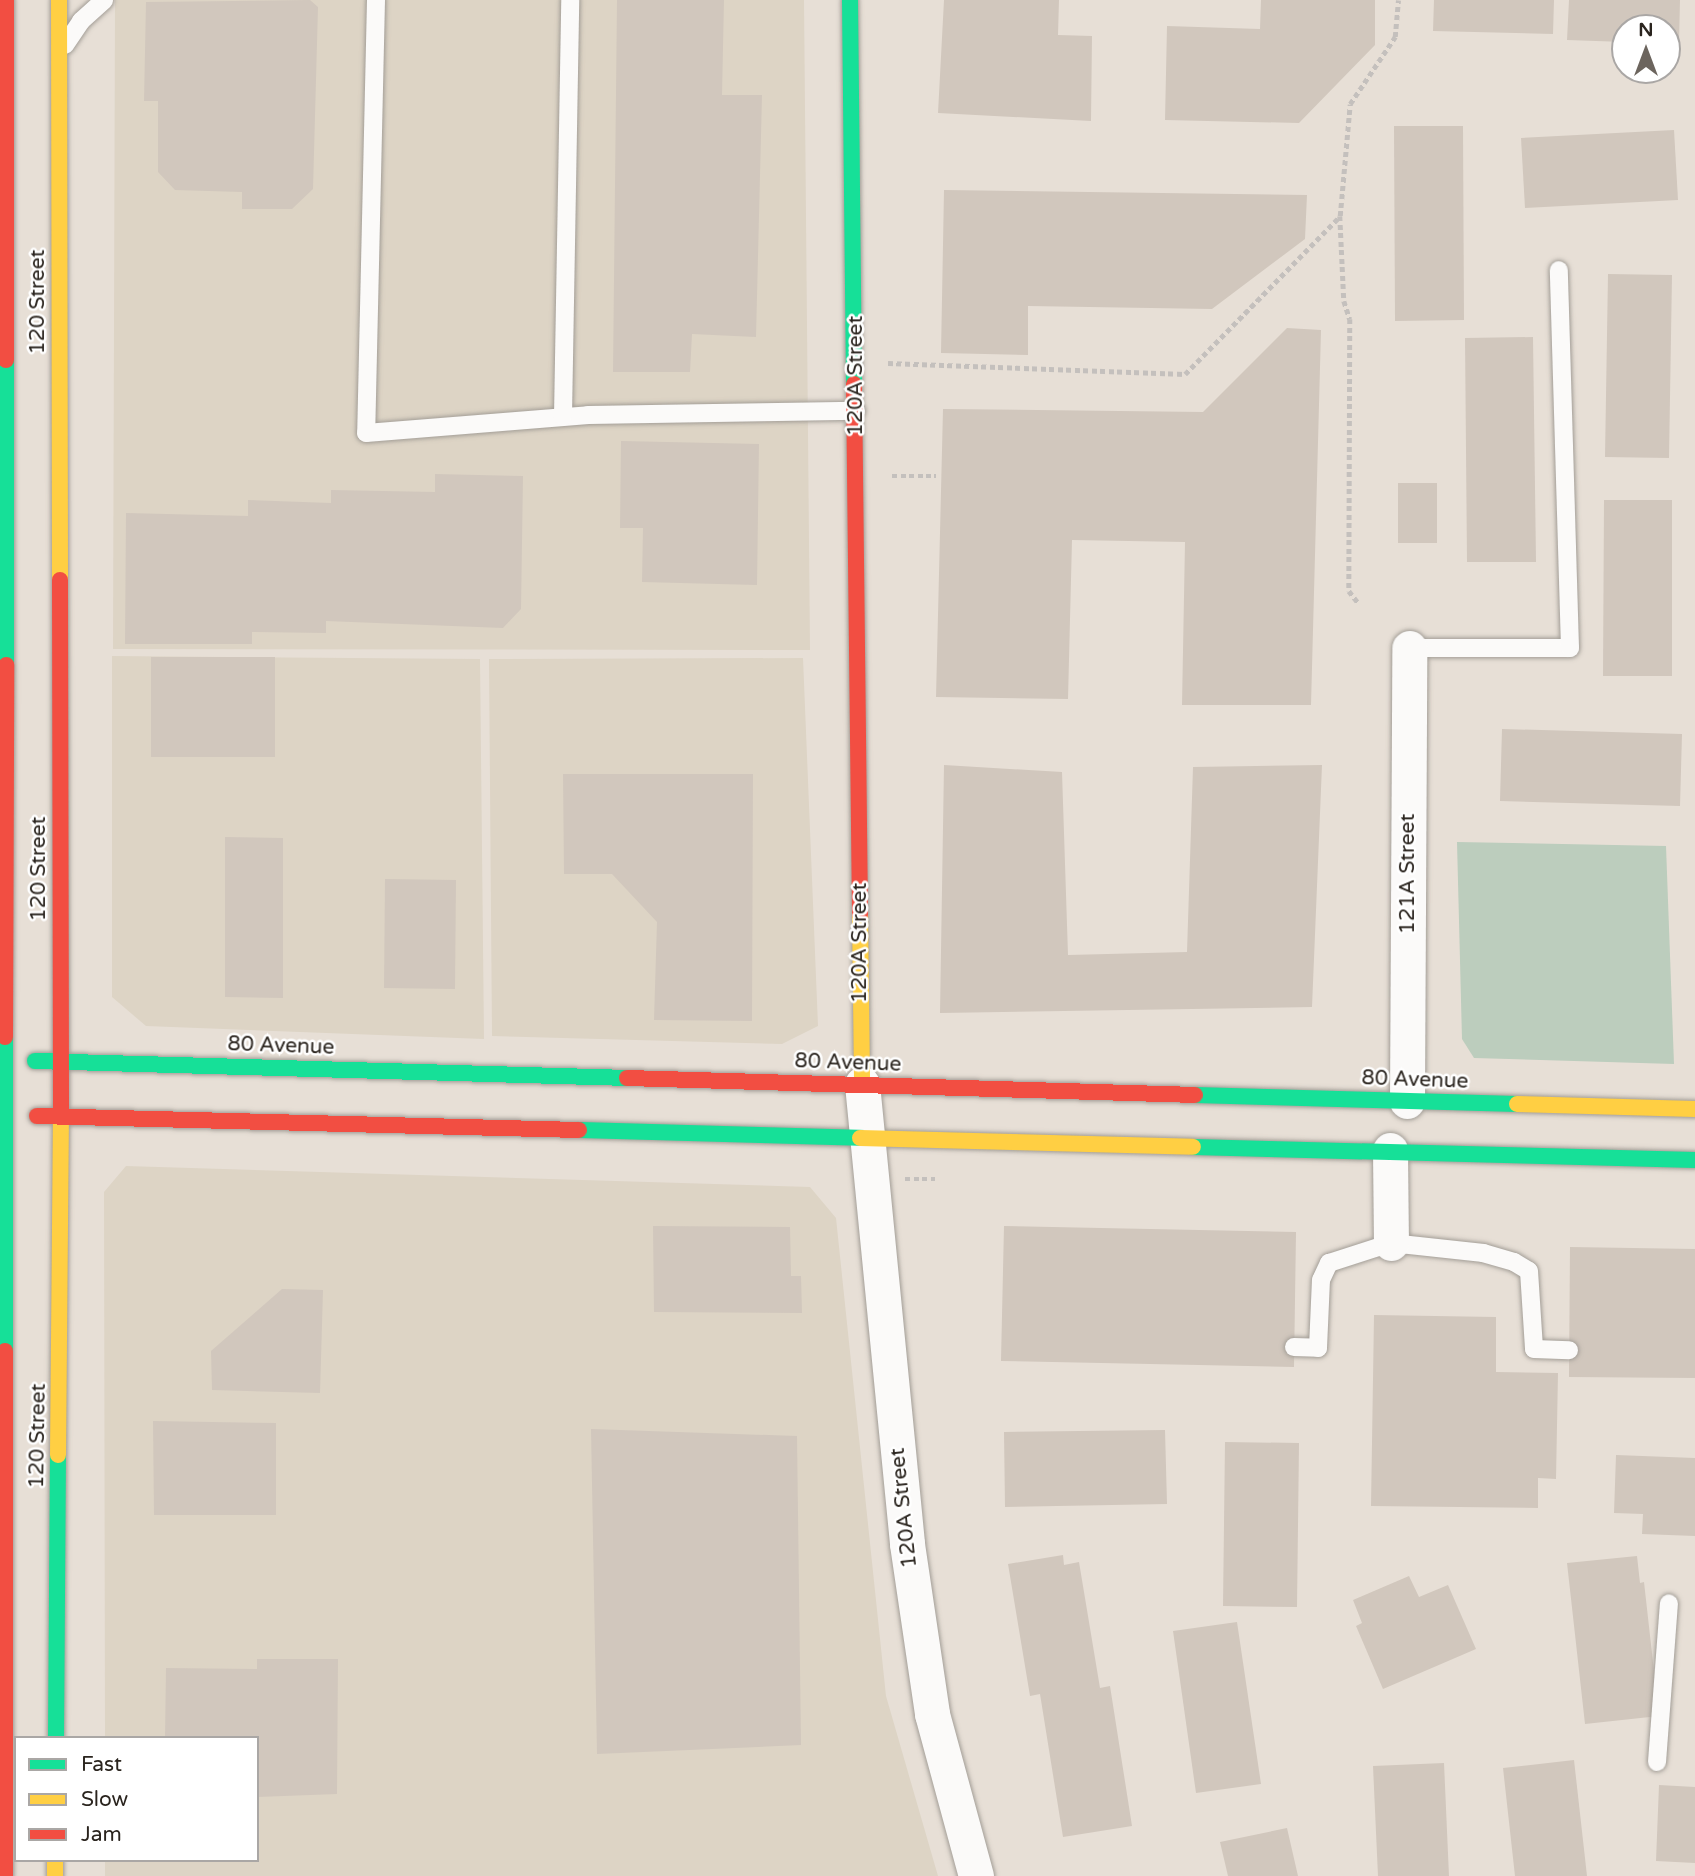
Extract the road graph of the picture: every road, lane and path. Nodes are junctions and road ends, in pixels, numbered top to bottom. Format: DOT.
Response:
graph roads {
  1 [pos="60,0"];
  2 [pos="104,0"];
  3 [pos="376,0"];
  4 [pos="570,0"];
  5 [pos="850,0"];
  6 [pos="1398,0"];
  7 [pos="9,5"];
  8 [pos="60,54"];
  9 [pos="41,64"];
  10 [pos="60,108"];
  11 [pos="3,115"];
  12 [pos="1340,216"];
  13 [pos="1559,270"];
  14 [pos="884,363"];
  15 [pos="856,411"];
  16 [pos="563,416"];
  17 [pos="4,441"];
  18 [pos="892,476"];
  19 [pos="936,476"];
  20 [pos="1359,604"];
  21 [pos="1409,648"];
  22 [pos="4,683"];
  23 [pos="4,1060"];
  24 [pos="61,1061"];
  25 [pos="862,1084"];
  26 [pos="1695,1109"];
  27 [pos="4,1116"];
  28 [pos="61,1116"];
  29 [pos="1393,1124"];
  30 [pos="1238,1128"];
  31 [pos="1420,1134"];
  32 [pos="866,1140"];
  33 [pos="1216,1146"];
  34 [pos="1695,1160"];
  35 [pos="1391,1243"];
  36 [pos="1294,1347"];
  37 [pos="1569,1350"];
  38 [pos="1669,1603"];
  39 [pos="56,1736"];
  40 [pos="1657,1762"];
  41 [pos="5,1876"];
  42 [pos="976,1876"];
  1 -- 8 [label="main road, 120 Street"];
  2 -- 8 [label="lane"];
  3 -- 16 [label="lane"];
  4 -- 16 [label="lane"];
  5 -- 15 [label="main road, 120A Street"];
  6 -- 12 [label="path"];
  7 -- 11 [label="main road, 120 Street"];
  8 -- 10 [label="main road, 120 Street"];
  9 -- 10 [label="main road"];
  10 -- 24 [label="main road, 120 Street"];
  11 -- 17 [label="main road, 120 Street"];
  12 -- 14 [label="path"];
  12 -- 20 [label="path"];
  13 -- 21 [label="lane"];
  15 -- 16 [label="lane"];
  15 -- 25 [label="main road, 120A Street"];
  17 -- 22 [label="main road, 120 Street"];
  18 -- 19 [label="path"];
  21 -- 29 [label="street, 121A Street"];
  22 -- 23 [label="main road, 120 Street"];
  23 -- 24 [label="main road, 80 Avenue"];
  23 -- 27 [label="main road, 120 Street"];
  24 -- 25 [label="main road, 80 Avenue"];
  24 -- 28 [label="main road, 120 Street"];
  25 -- 29 [label="main road, 80 Avenue"];
  25 -- 32 [label="street, 120A Street"];
  26 -- 29 [label="main road, 80 Avenue"];
  27 -- 28 [label="main road, 80 Avenue"];
  27 -- 41 [label="main road, 120 Street"];
  28 -- 32 [label="main road, 80 Avenue"];
  28 -- 39 [label="main road, 120 Street"];
  29 -- 31 [label="main road"];
  29 -- 33 [label="main road, 80 Avenue"];
  29 -- 34 [label="main road, 80 Avenue"];
  29 -- 35 [label="street, 121A Street"];
  30 -- 33 [label="main road"];
  32 -- 33 [label="main road, 80 Avenue"];
  32 -- 42 [label="street, 120A Street"];
  35 -- 36 [label="lane"];
  35 -- 37 [label="lane"];
  38 -- 40 [label="lane"];
}
